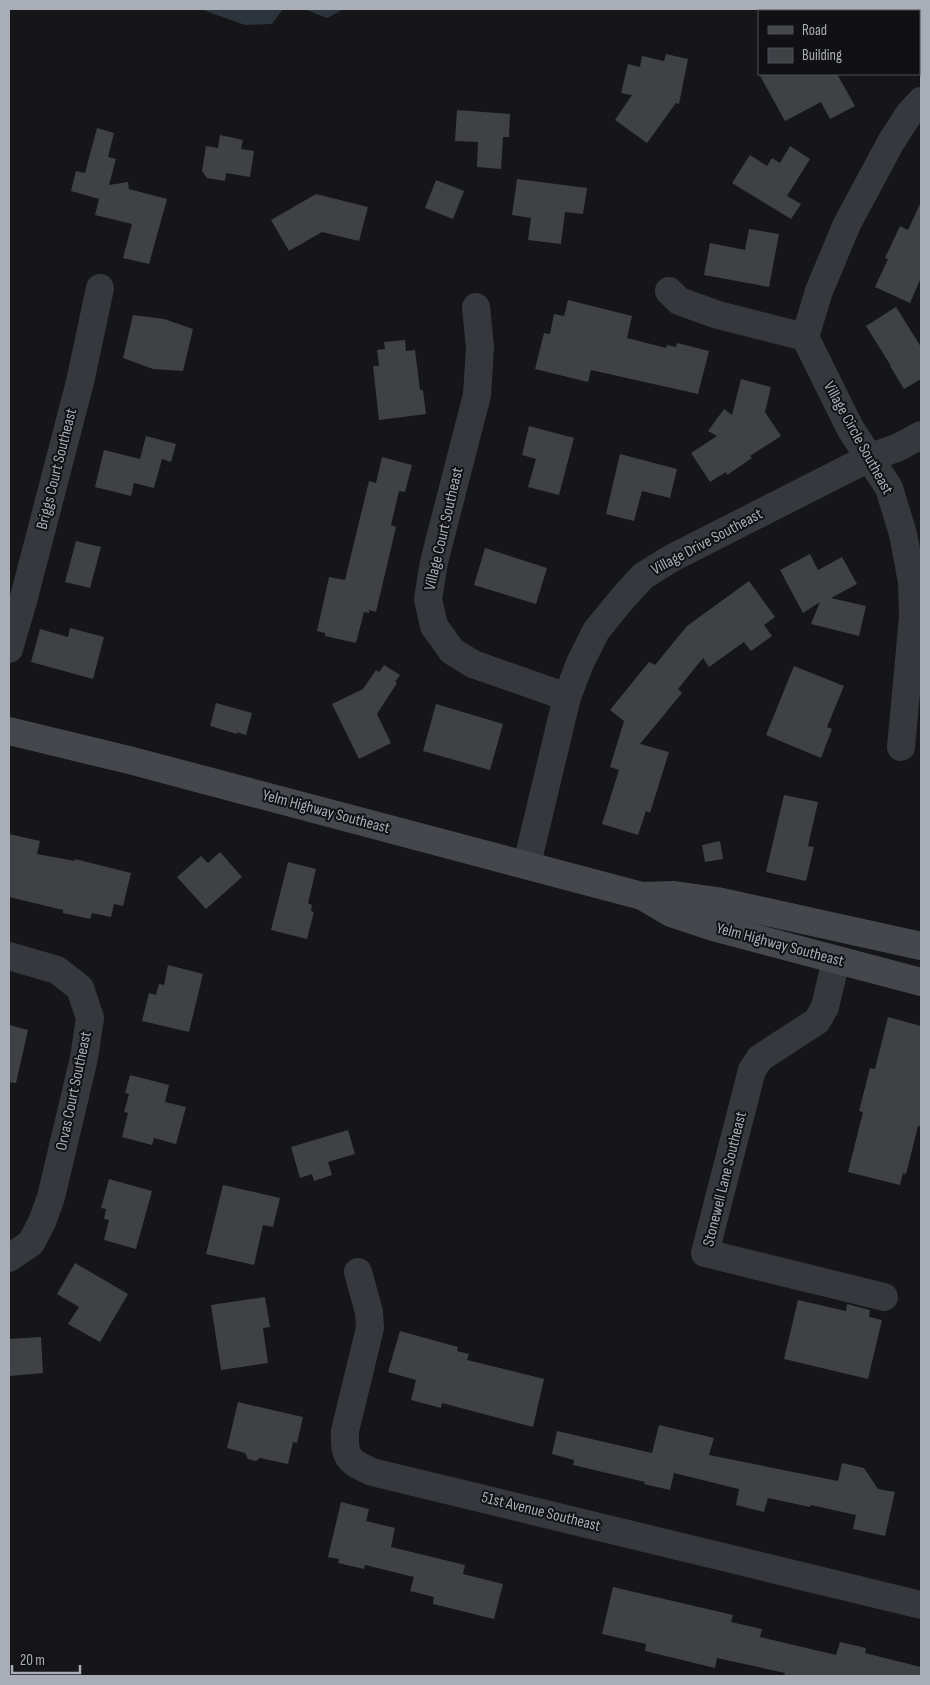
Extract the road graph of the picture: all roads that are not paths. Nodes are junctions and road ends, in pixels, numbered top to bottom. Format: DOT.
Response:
graph roads {
  1 [pos="921,101"];
  2 [pos="100,288"];
  3 [pos="668,291"];
  4 [pos="476,307"];
  5 [pos="805,337"];
  6 [pos="921,435"];
  7 [pos="869,458"];
  8 [pos="9,649"];
  9 [pos="568,697"];
  10 [pos="9,731"];
  11 [pos="901,747"];
  12 [pos="527,864"];
  13 [pos="642,896"];
  14 [pos="921,946"];
  15 [pos="9,956"];
  16 [pos="836,960"];
  17 [pos="921,982"];
  18 [pos="9,1258"];
  19 [pos="358,1272"];
  20 [pos="884,1297"];
  21 [pos="921,1605"];
  1 -- 5 [label="street"];
  2 -- 8 [label="street, Briggs Court Southeast"];
  3 -- 5 [label="street"];
  4 -- 9 [label="street, Village Court Southeast"];
  5 -- 7 [label="street, Village Circle Southeast"];
  6 -- 7 [label="street, Village Drive Southeast"];
  7 -- 9 [label="street, Village Drive Southeast"];
  7 -- 11 [label="street, Village Circle Southeast"];
  9 -- 12 [label="street, Village Drive Southeast"];
  10 -- 12 [label="main road, Yelm Highway Southeast"];
  12 -- 13 [label="main road, Yelm Highway Southeast"];
  13 -- 14 [label="main road, Yelm Highway Southeast"];
  13 -- 16 [label="main road, Yelm Highway Southeast"];
  15 -- 18 [label="street, Orvas Court Southeast"];
  16 -- 17 [label="main road, Yelm Highway Southeast"];
  16 -- 20 [label="street, Stonewell Lane Southeast"];
  19 -- 21 [label="street, 51st Avenue Southeast"];
}
